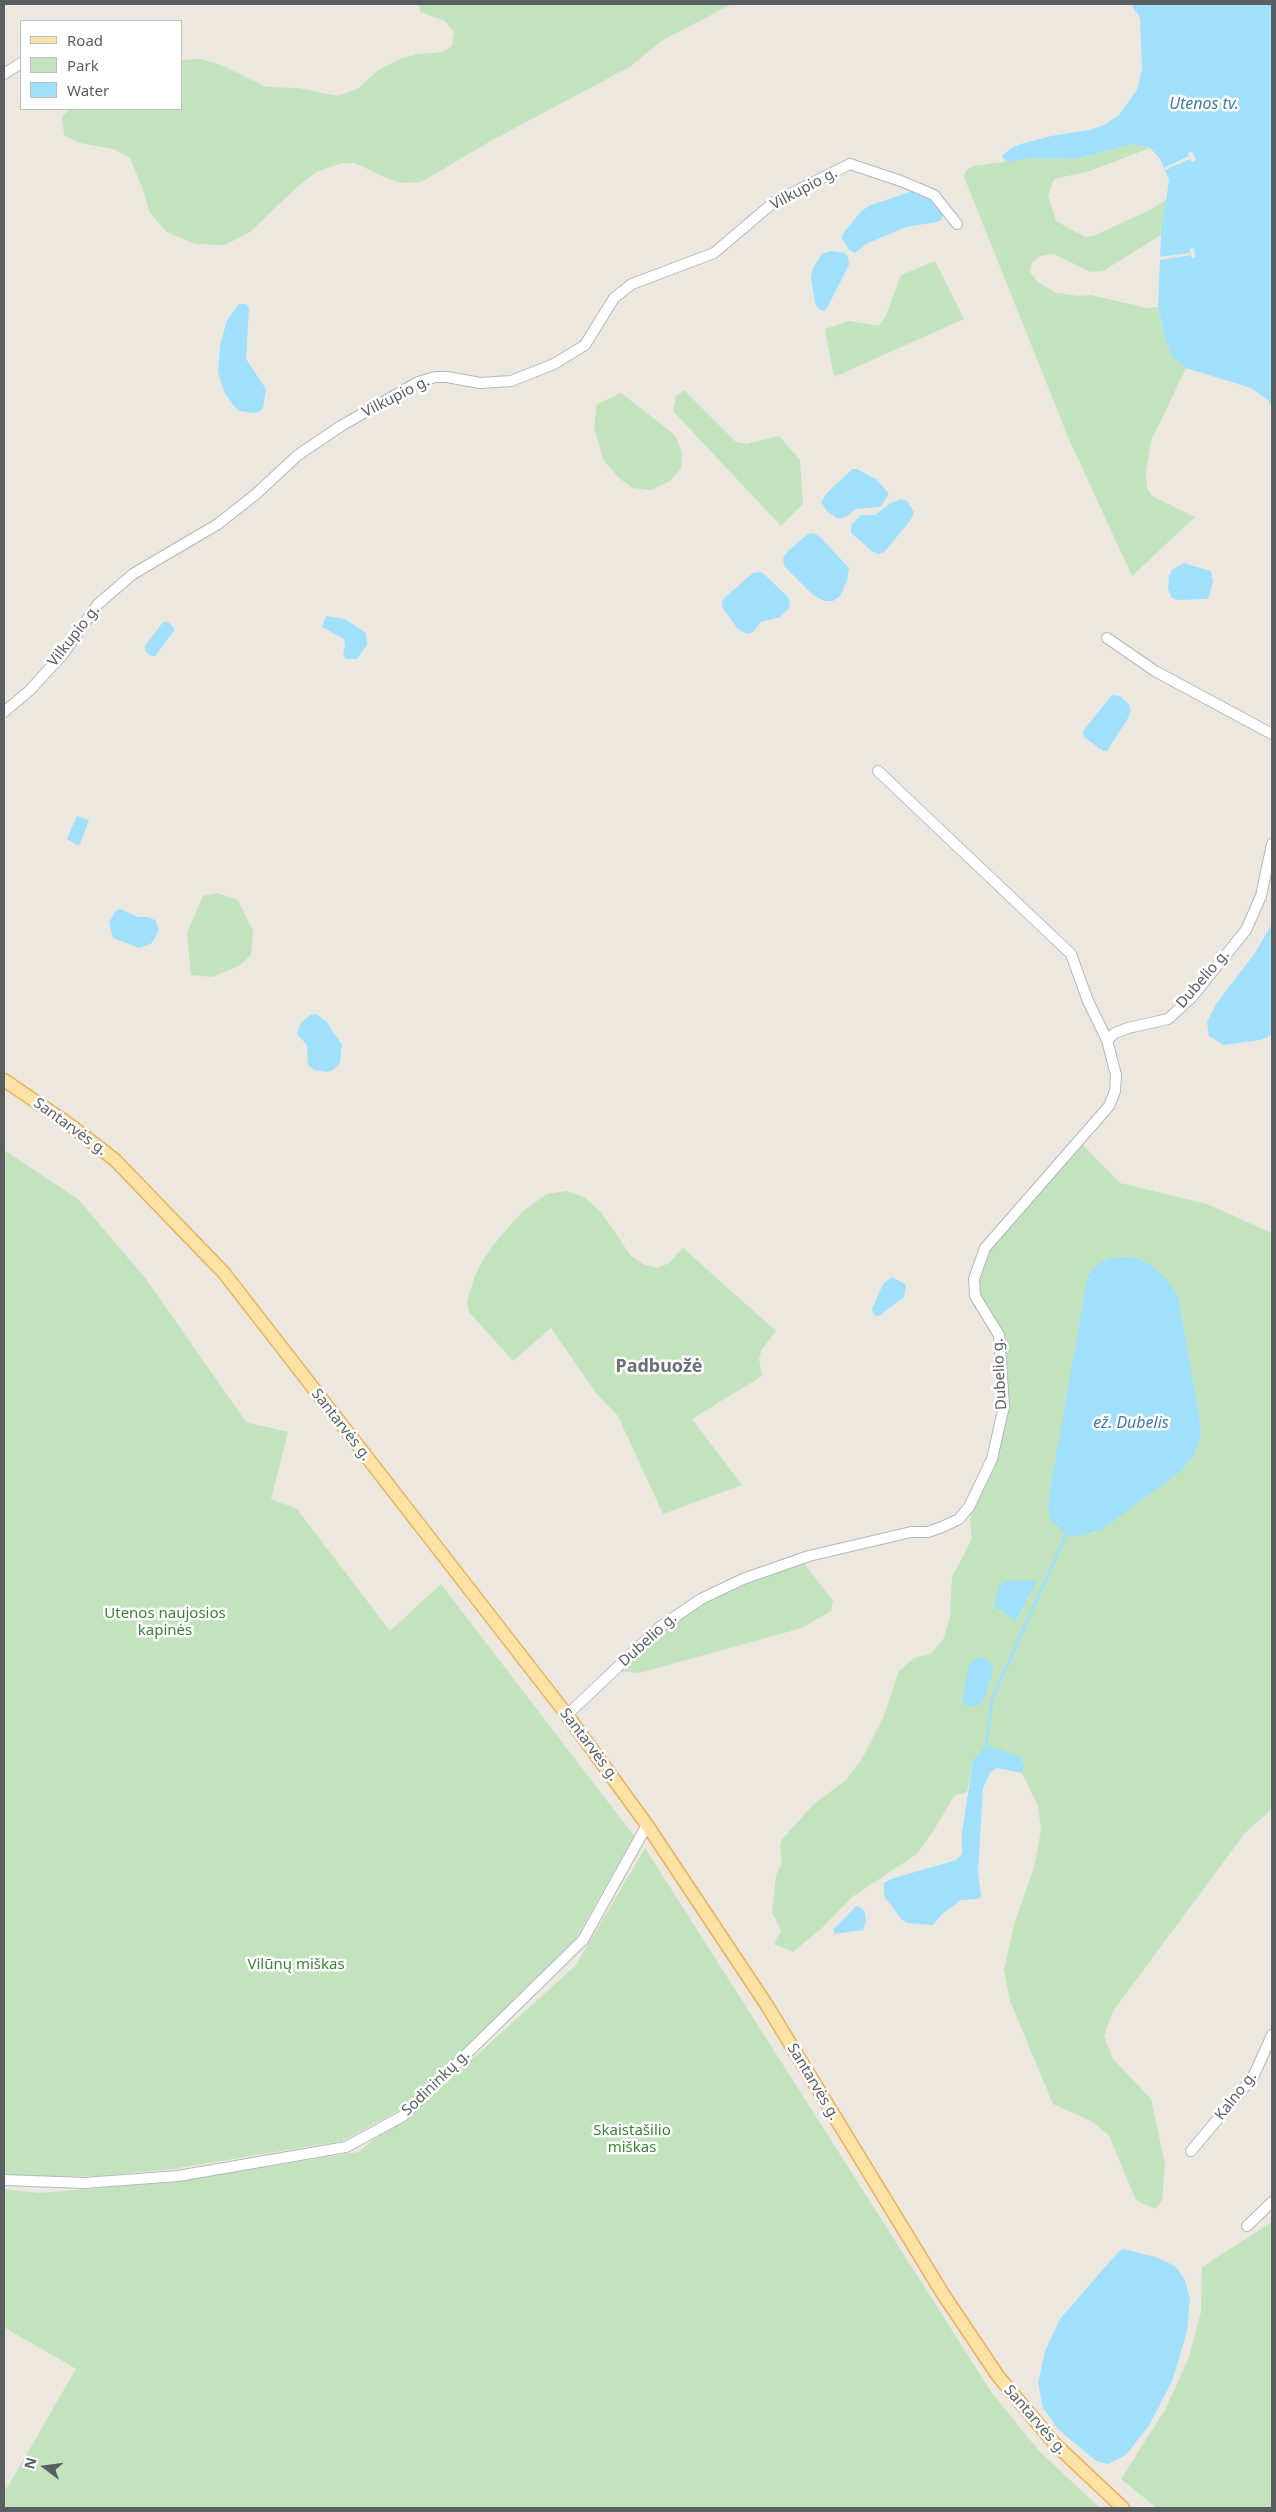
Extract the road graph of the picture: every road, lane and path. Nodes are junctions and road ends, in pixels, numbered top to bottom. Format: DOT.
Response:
graph roads {
  1 [pos="20,64"];
  2 [pos="4,74"];
  3 [pos="957,224"];
  4 [pos="1107,638"];
  5 [pos="4,712"];
  6 [pos="1272,734"];
  7 [pos="878,771"];
  8 [pos="1272,844"];
  9 [pos="1107,1040"];
  10 [pos="4,1080"];
  11 [pos="567,1715"];
  12 [pos="647,1824"];
  13 [pos="1272,2035"];
  14 [pos="1191,2151"];
  15 [pos="4,2180"];
  16 [pos="1272,2202"];
  17 [pos="1247,2226"];
  18 [pos="1123,2508"];
  1 -- 2 [label="street"];
  3 -- 5 [label="street, Vilkupio g."];
  4 -- 6 [label="street"];
  7 -- 9 [label="street"];
  8 -- 9 [label="street, Dubelio g."];
  9 -- 11 [label="street, Dubelio g."];
  10 -- 11 [label="main road, Santarvės g."];
  11 -- 12 [label="main road, Santarvės g."];
  12 -- 15 [label="street, Sodininkų g."];
  12 -- 18 [label="main road, Santarvės g."];
  13 -- 14 [label="street, Kalno g."];
  16 -- 17 [label="street"];
}
